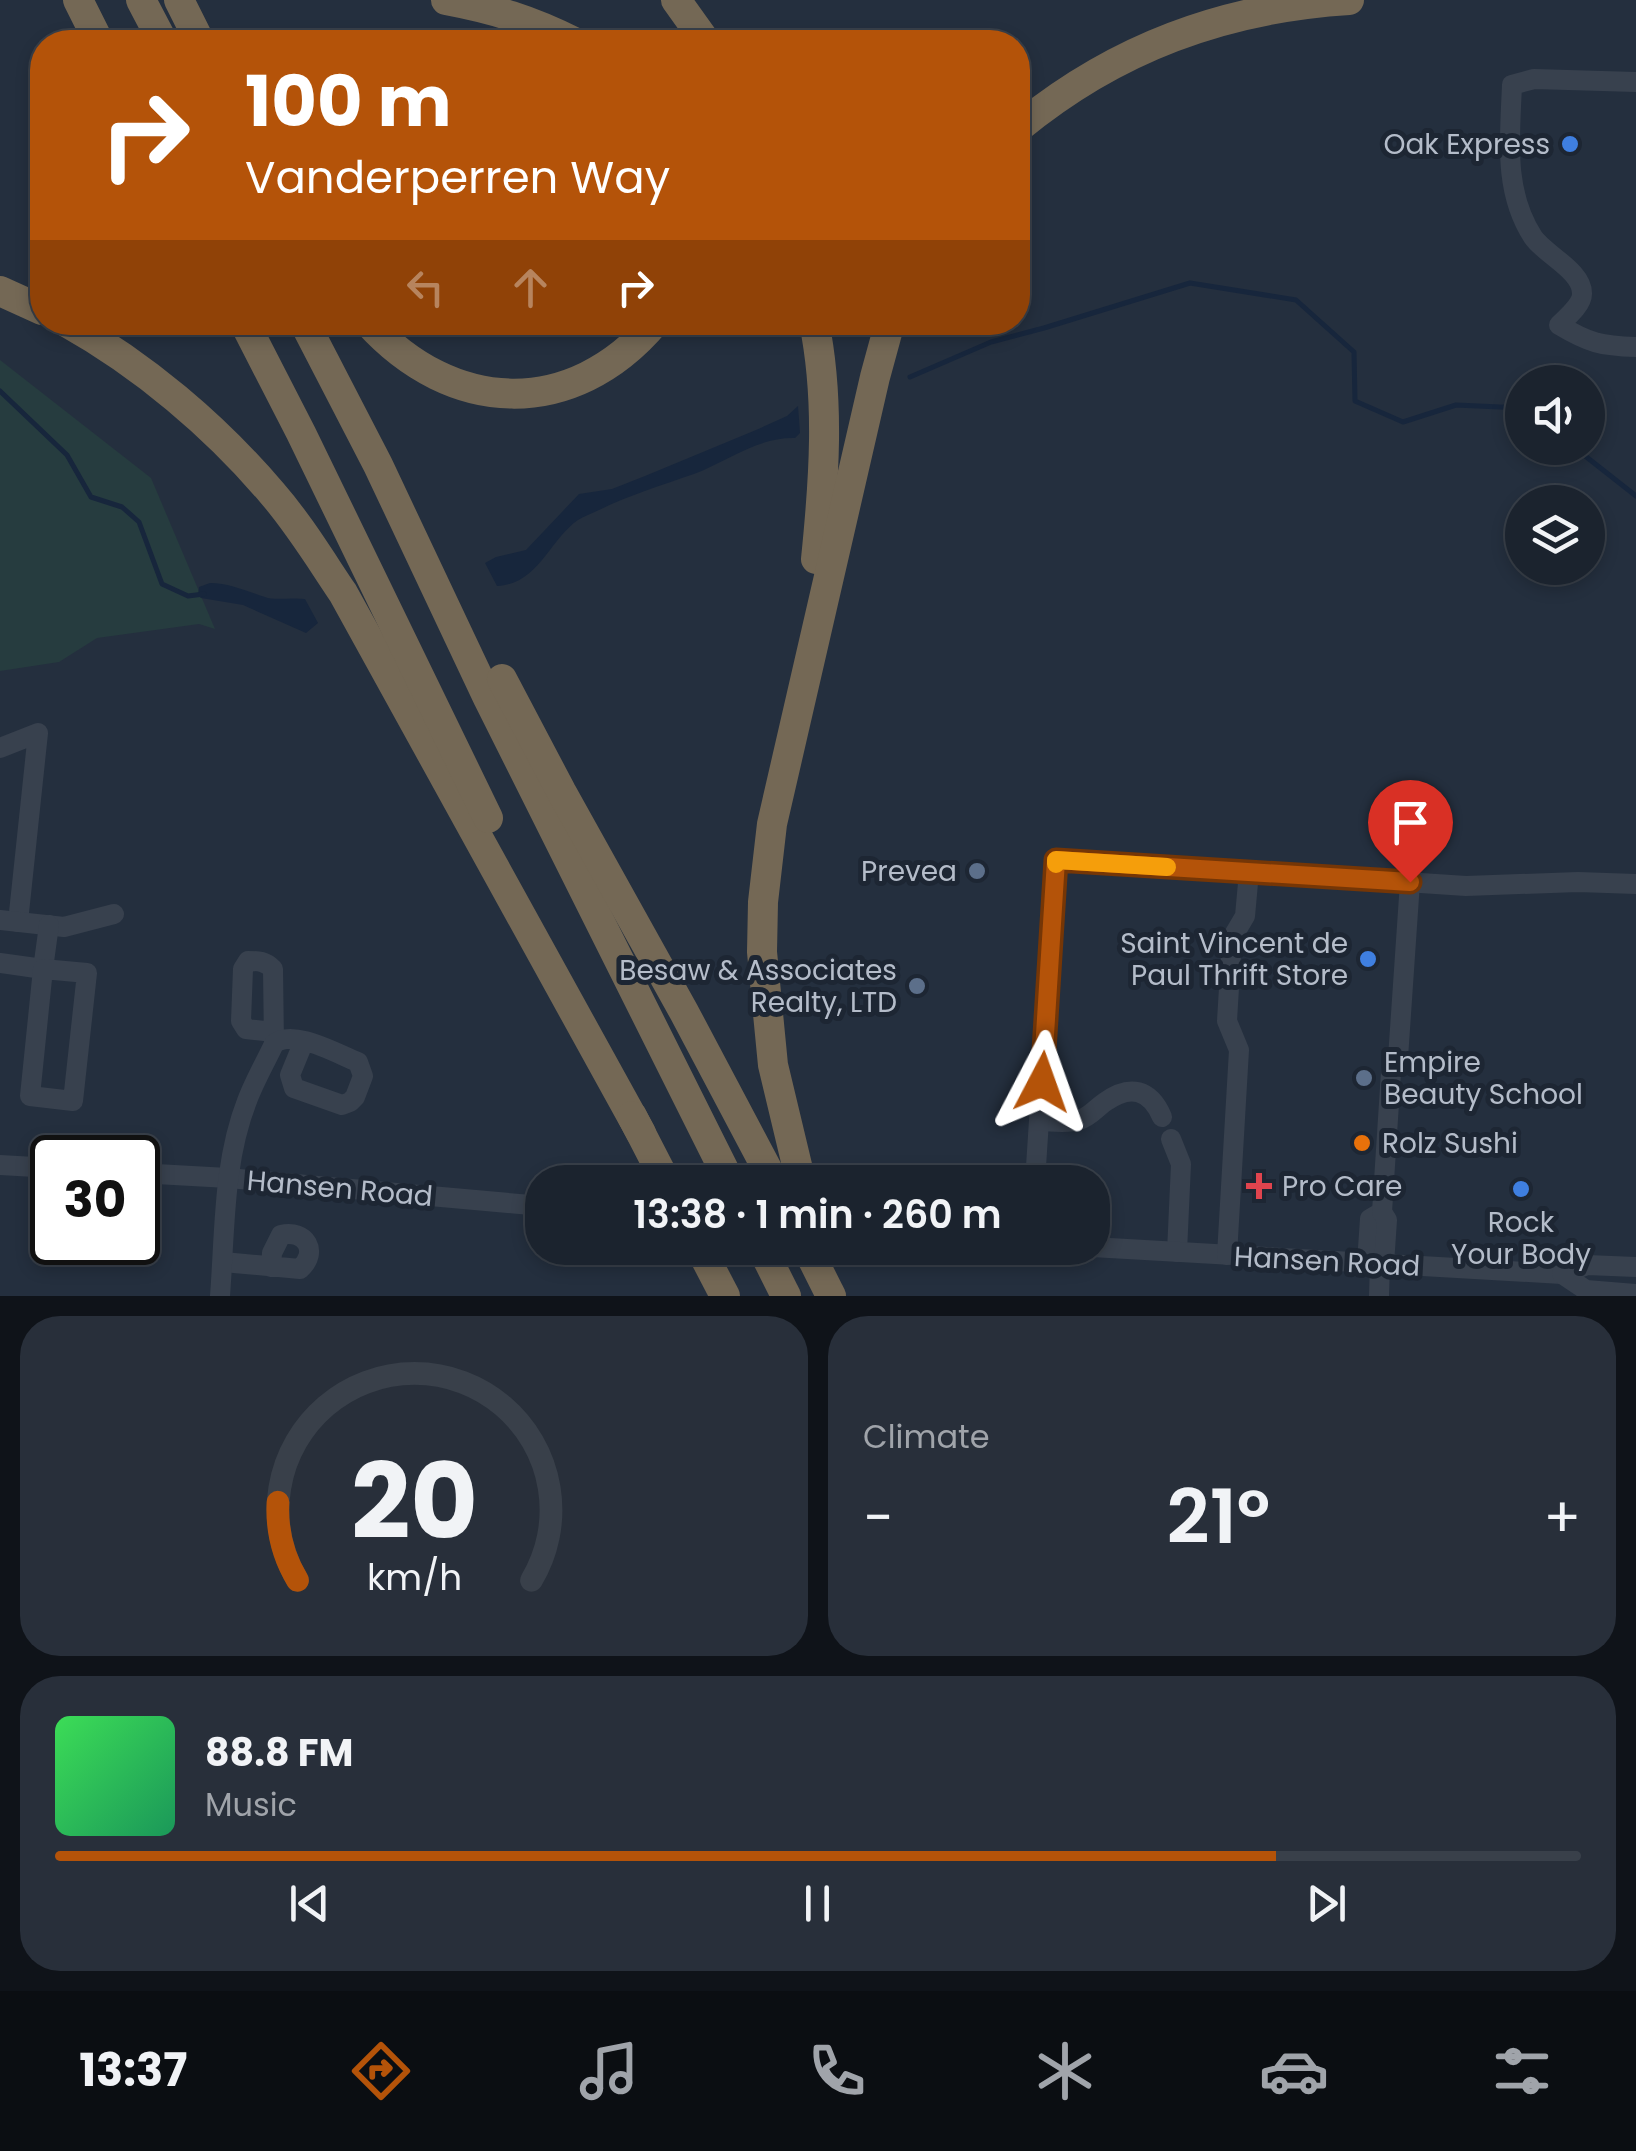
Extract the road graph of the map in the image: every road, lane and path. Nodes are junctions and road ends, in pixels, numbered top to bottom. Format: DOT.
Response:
graph roads {
  1 [pos="78,0"];
  2 [pos="141,0"];
  3 [pos="179,0"];
  4 [pos="446,0"];
  5 [pos="676,0"];
  6 [pos="1349,0"];
  7 [pos="93,30"];
  8 [pos="157,30"];
  9 [pos="194,30"];
  10 [pos="550,30"];
  11 [pos="697,30"];
  12 [pos="1636,82"];
  13 [pos="1030,119"];
  14 [pos="0,291"];
  15 [pos="30,305"];
  16 [pos="86,335"];
  17 [pos="251,335"];
  18 [pos="311,335"];
  19 [pos="379,335"];
  20 [pos="643,335"];
  21 [pos="817,335"];
  22 [pos="886,335"];
  23 [pos="1636,347"];
  24 [pos="378,465"];
  25 [pos="816,632"];
  26 [pos="0,748"];
  27 [pos="1248,872"];
  28 [pos="1410,882"];
  29 [pos="1636,884"];
  30 [pos="114,914"];
  31 [pos="9,921"];
  32 [pos="49,925"];
  33 [pos="0,964"];
  34 [pos="43,969"];
  35 [pos="304,1041"];
  36 [pos="1162,1118"];
  37 [pos="1039,1121"];
  38 [pos="641,1134"];
  39 [pos="1171,1139"];
  40 [pos="0,1165"];
  41 [pos="657,1165"];
  42 [pos="722,1165"];
  43 [pos="765,1165"];
  44 [pos="797,1165"];
  45 [pos="1037,1165"];
  46 [pos="30,1167"];
  47 [pos="160,1174"];
  48 [pos="228,1178"];
  49 [pos="525,1204"];
  50 [pos="1110,1247"];
  51 [pos="1177,1252"];
  52 [pos="1227,1255"];
  53 [pos="222,1262"];
  54 [pos="1377,1264"];
  55 [pos="709,1265"];
  56 [pos="770,1265"];
  57 [pos="816,1265"];
  58 [pos="835,1265"];
  59 [pos="271,1266"];
  60 [pos="1636,1267"];
  61 [pos="1562,1274"];
  62 [pos="1636,1294"];
  63 [pos="220,1296"];
  64 [pos="725,1296"];
  65 [pos="786,1296"];
  66 [pos="831,1296"];
  67 [pos="848,1296"];
  68 [pos="1379,1296"];
  1 -- 7 [label="highway"];
  2 -- 8 [label="highway"];
  3 -- 9 [label="highway"];
  4 -- 10 [label="highway"];
  5 -- 11 [label="highway"];
  6 -- 13 [label="highway"];
  12 -- 23 [label="street"];
  14 -- 15 [label="highway"];
  16 -- 38 [label="highway"];
  17 -- 38 [label="highway"];
  18 -- 24 [label="highway"];
  19 -- 20 [label="highway"];
  21 -- 25 [label="highway"];
  22 -- 25 [label="highway"];
  24 -- 42 [label="highway"];
  24 -- 43 [label="highway"];
  25 -- 44 [label="highway"];
  26 -- 31 [label="street"];
  27 -- 28 [label="street"];
  27 -- 37 [label="street"];
  27 -- 52 [label="street"];
  28 -- 29 [label="street"];
  28 -- 54 [label="street"];
  30 -- 32 [label="street"];
  31 -- 32 [label="street"];
  32 -- 34 [label="street"];
  33 -- 34 [label="street"];
  34 -- 34 [label="street"];
  35 -- 48 [label="street"];
  36 -- 37 [label="street"];
  37 -- 45 [label="street"];
  38 -- 41 [label="highway"];
  39 -- 51 [label="street"];
  40 -- 46 [label="street"];
  47 -- 48 [label="street, Hansen Road"];
  48 -- 49 [label="street, Hansen Road"];
  48 -- 53 [label="street"];
  50 -- 51 [label="street, Hansen Road"];
  51 -- 52 [label="street, Hansen Road"];
  52 -- 54 [label="street, Hansen Road"];
  53 -- 59 [label="street"];
  53 -- 63 [label="street"];
  54 -- 61 [label="street, Hansen Road"];
  54 -- 68 [label="street"];
  55 -- 64 [label="highway"];
  56 -- 65 [label="highway"];
  57 -- 66 [label="highway"];
  58 -- 67 [label="highway"];
  60 -- 61 [label="street, Hansen Road"];
  61 -- 62 [label="street, Hansen Road"];
}
